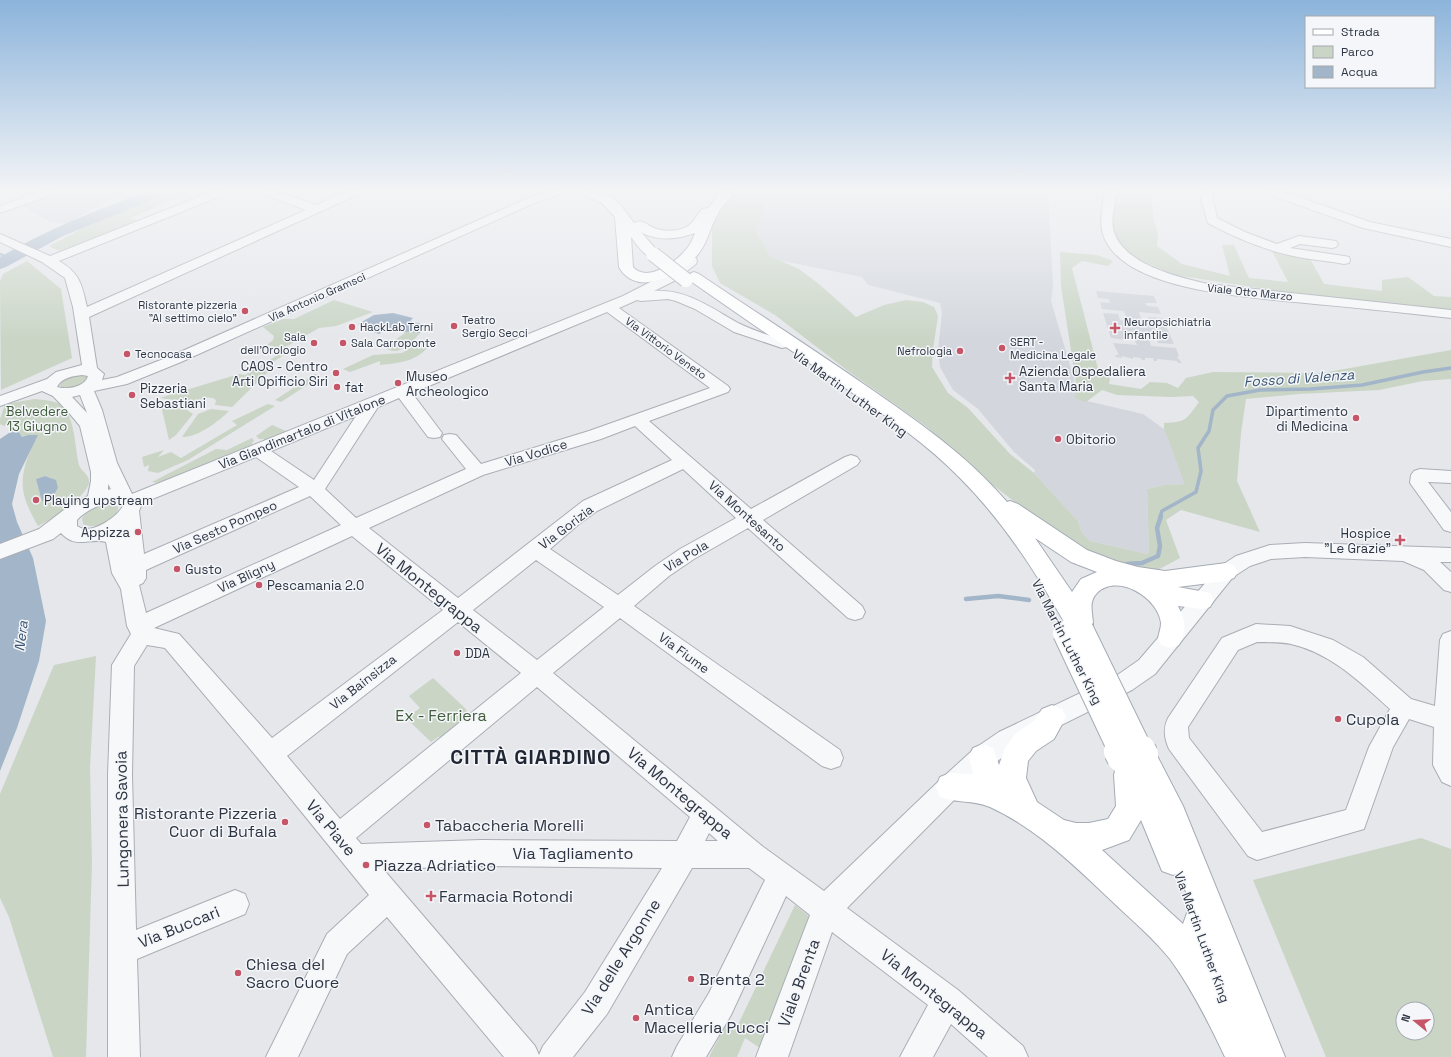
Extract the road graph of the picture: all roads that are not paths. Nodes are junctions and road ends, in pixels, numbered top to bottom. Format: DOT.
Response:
graph roads {
  1 [pos="8,241"];
  2 [pos="94,241"];
  3 [pos="247,241"];
  4 [pos="420,241"];
  5 [pos="440,241"];
  6 [pos="624,241"];
  7 [pos="646,241"];
  8 [pos="651,241"];
  9 [pos="698,241"];
  10 [pos="703,241"];
  11 [pos="1112,241"];
  12 [pos="1260,241"];
  13 [pos="1296,241"];
  14 [pos="1310,241"];
  15 [pos="1332,244"];
  16 [pos="1278,248"];
  17 [pos="657,253"];
  18 [pos="46,260"];
  19 [pos="1344,260"];
  20 [pos="636,276"];
  21 [pos="688,285"];
  22 [pos="654,286"];
  23 [pos="628,299"];
  24 [pos="609,307"];
  25 [pos="1451,314"];
  26 [pos="81,315"];
  27 [pos="86,348"];
  28 [pos="93,372"];
  29 [pos="121,381"];
  30 [pos="57,386"];
  31 [pos="85,388"];
  32 [pos="722,389"];
  33 [pos="402,391"];
  34 [pos="4,400"];
  35 [pos="372,403"];
  36 [pos="94,410"];
  37 [pos="638,420"];
  38 [pos="258,450"];
  39 [pos="685,460"];
  40 [pos="851,461"];
  41 [pos="477,471"];
  42 [pos="1451,477"];
  43 [pos="313,488"];
  44 [pos="982,488"];
  45 [pos="96,499"];
  46 [pos="128,503"];
  47 [pos="72,514"];
  48 [pos="751,519"];
  49 [pos="1451,525"];
  50 [pos="354,527"];
  51 [pos="72,533"];
  52 [pos="98,533"];
  53 [pos="42,536"];
  54 [pos="536,550"];
  55 [pos="0,552"];
  56 [pos="1403,553"];
  57 [pos="1451,559"];
  58 [pos="1431,565"];
  59 [pos="136,566"];
  60 [pos="1226,572"];
  61 [pos="1451,584"];
  62 [pos="1159,585"];
  63 [pos="131,589"];
  64 [pos="1202,600"];
  65 [pos="619,606"];
  66 [pos="456,610"];
  67 [pos="855,612"];
  68 [pos="140,630"];
  69 [pos="1073,631"];
  70 [pos="1170,638"];
  71 [pos="1451,640"];
  72 [pos="536,674"];
  73 [pos="1404,707"];
  74 [pos="1052,717"];
  75 [pos="1446,720"];
  76 [pos="270,754"];
  77 [pos="1133,756"];
  78 [pos="984,757"];
  79 [pos="831,758"];
  80 [pos="1451,774"];
  81 [pos="950,787"];
  82 [pos="1014,797"];
  83 [pos="705,813"];
  84 [pos="1058,833"];
  85 [pos="338,837"];
  86 [pos="685,854"];
  87 [pos="753,855"];
  88 [pos="355,857"];
  89 [pos="781,876"];
  90 [pos="389,896"];
  91 [pos="235,904"];
  92 [pos="826,909"];
  93 [pos="123,950"];
  94 [pos="947,1001"];
  95 [pos="124,1057"];
  96 [pos="282,1057"];
  97 [pos="524,1057"];
  98 [pos="554,1057"];
  99 [pos="688,1057"];
  100 [pos="772,1057"];
  101 [pos="916,1057"];
  102 [pos="1012,1057"];
  103 [pos="1244,1057"];
  104 [pos="1267,1057"];
  1 -- 18 [label="street"];
  2 -- 18 [label="street"];
  3 -- 26 [label="street"];
  4 -- 28 [label="street, Via Antonio Gramsci"];
  5 -- 29 [label="street, Via Antonio Gramsci"];
  6 -- 20 [label="main road"];
  7 -- 17 [label="main road, Via Martin Luther King"];
  8 -- 17 [label="main road, Via Martin Luther King"];
  9 -- 20 [label="main road"];
  10 -- 22 [label="street, Via Giandimartalo di Vitalone"];
  11 -- 25 [label="street, Viale Otto Marzo"];
  12 -- 16 [label="street"];
  13 -- 16 [label="street"];
  14 -- 15 [label="street"];
  16 -- 19 [label="street"];
  17 -- 21 [label="main road, Via Martin Luther King, bridge"];
  18 -- 26 [label="street"];
  20 -- 22 [label="street"];
  21 -- 22 [label="street"];
  21 -- 23 [label="street, Via Giandimartalo di Vitalone"];
  21 -- 44 [label="main road, Via Martin Luther King"];
  21 -- 69 [label="main road, Via Martin Luther King"];
  22 -- 23 [label="street, Via Giandimartalo di Vitalone"];
  23 -- 24 [label="street, Via Giandimartalo di Vitalone"];
  24 -- 32 [label="street, Via Vittorio Veneto"];
  24 -- 33 [label="street, Via Giandimartalo di Vitalone"];
  26 -- 27 [label="street"];
  27 -- 28 [label="street"];
  27 -- 30 [label="street"];
  28 -- 30 [label="street, Via Antonio Gramsci"];
  28 -- 31 [label="street"];
  29 -- 31 [label="street, Via Antonio Gramsci"];
  29 -- 36 [label="street, Via Antonio Gramsci"];
  30 -- 31 [label="street, Via Antonio Gramsci"];
  30 -- 34 [label="street"];
  30 -- 45 [label="street"];
  31 -- 36 [label="street"];
  32 -- 37 [label="street, Via Vodice"];
  33 -- 35 [label="street, Via Giandimartalo di Vitalone"];
  33 -- 41 [label="street"];
  35 -- 38 [label="street, Via Giandimartalo di Vitalone"];
  35 -- 43 [label="street"];
  36 -- 46 [label="street"];
  37 -- 39 [label="street, Via Montesanto"];
  37 -- 41 [label="street, Via Vodice"];
  38 -- 43 [label="street, Via Montegrappa"];
  38 -- 46 [label="street, Via Giandimartalo di Vitalone"];
  39 -- 48 [label="street, Via Montesanto"];
  39 -- 54 [label="street, Via Gorizia"];
  40 -- 48 [label="street, Via Pola"];
  41 -- 50 [label="street, Via Vodice"];
  42 -- 49 [label="street"];
  43 -- 50 [label="street, Via Montegrappa"];
  43 -- 59 [label="street, Via Sesto Pompeo"];
  44 -- 62 [label="main road"];
  44 -- 69 [label="main road, Via Martin Luther King"];
  45 -- 46 [label="street"];
  45 -- 47 [label="street"];
  46 -- 52 [label="street"];
  46 -- 59 [label="street"];
  47 -- 51 [label="street"];
  47 -- 53 [label="street"];
  48 -- 65 [label="street, Via Pola"];
  48 -- 67 [label="street, Via Montesanto"];
  50 -- 66 [label="street, Via Montegrappa"];
  50 -- 68 [label="street, Via Bligny"];
  51 -- 52 [label="street"];
  51 -- 53 [label="street"];
  52 -- 63 [label="street"];
  53 -- 55 [label="street"];
  54 -- 65 [label="street, Via Fiume"];
  54 -- 66 [label="street, Via Gorizia"];
  56 -- 57 [label="street"];
  56 -- 58 [label="street"];
  56 -- 60 [label="street"];
  57 -- 58 [label="street"];
  58 -- 61 [label="street"];
  59 -- 63 [label="street"];
  60 -- 62 [label="main road"];
  60 -- 64 [label="street"];
  62 -- 64 [label="main road"];
  62 -- 69 [label="main road"];
  62 -- 70 [label="main road"];
  63 -- 68 [label="street"];
  64 -- 70 [label="street"];
  65 -- 72 [label="street, Via Pola"];
  65 -- 79 [label="street, Via Fiume"];
  66 -- 72 [label="street, Via Montegrappa"];
  66 -- 76 [label="street, Via Bainsizza"];
  68 -- 76 [label="street, Via Piave"];
  68 -- 93 [label="street, Lungonera Savoia"];
  69 -- 77 [label="main road, Via Martin Luther King, bridge"];
  70 -- 74 [label="street"];
  71 -- 75 [label="street"];
  72 -- 83 [label="street, Via Montegrappa"];
  72 -- 85 [label="street, Via Pola"];
  73 -- 73 [label="street"];
  73 -- 75 [label="street"];
  74 -- 78 [label="street"];
  74 -- 82 [label="main road"];
  75 -- 80 [label="street"];
  76 -- 85 [label="street, Via Piave"];
  77 -- 84 [label="main road"];
  77 -- 103 [label="main road, Via Martin Luther King"];
  77 -- 104 [label="main road, Via Martin Luther King"];
  78 -- 81 [label="street"];
  78 -- 82 [label="main road"];
  81 -- 82 [label="main road"];
  81 -- 92 [label="street"];
  82 -- 84 [label="main road"];
  83 -- 86 [label="street"];
  83 -- 87 [label="street, Via Montegrappa"];
  84 -- 103 [label="main road"];
  85 -- 88 [label="street, Via Piave"];
  86 -- 87 [label="street, Via Tagliamento"];
  86 -- 88 [label="street, Via Tagliamento"];
  86 -- 98 [label="street, Via delle Argonne"];
  87 -- 89 [label="street, Via Montegrappa"];
  88 -- 90 [label="street, Via Piave"];
  89 -- 92 [label="street, Via Montegrappa"];
  89 -- 99 [label="street"];
  90 -- 96 [label="street"];
  90 -- 97 [label="street, Via Piave"];
  91 -- 93 [label="street, Via Buccari"];
  92 -- 94 [label="street, Via Montegrappa"];
  92 -- 100 [label="street, Viale Brenta"];
  93 -- 95 [label="street, Lungonera Savoia"];
  94 -- 101 [label="street"];
  94 -- 102 [label="street, Via Montegrappa"];
}
